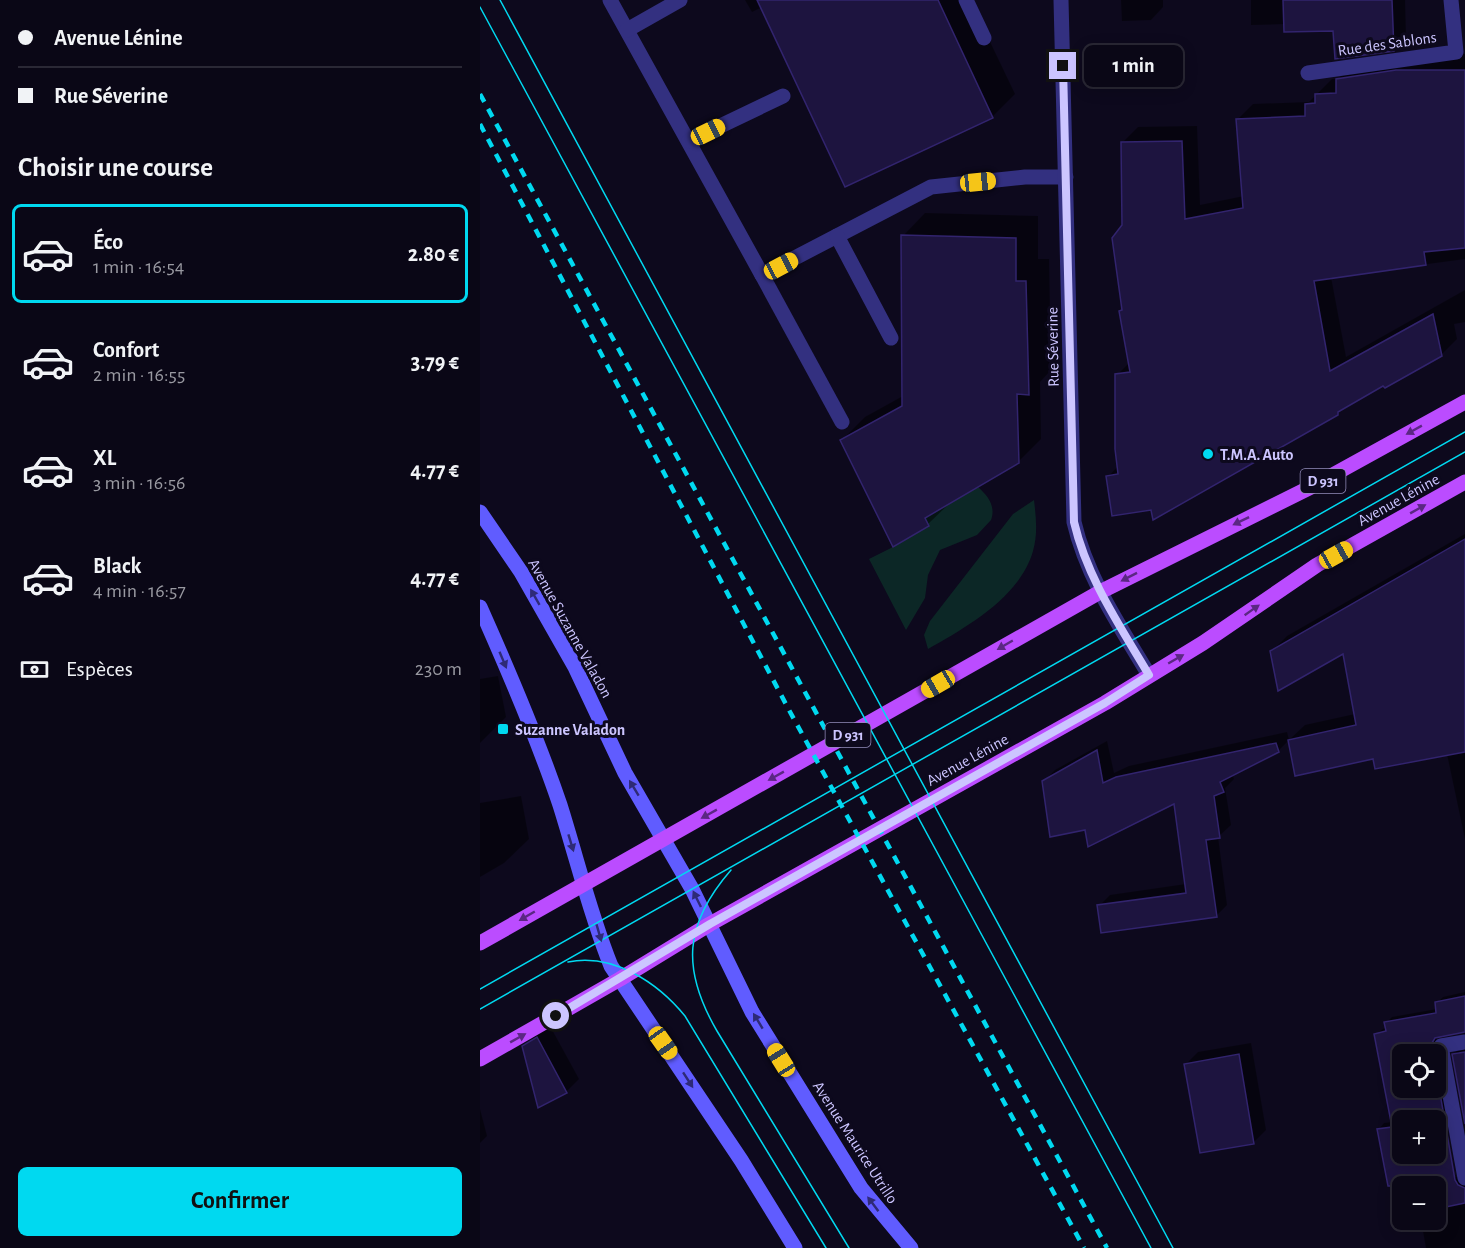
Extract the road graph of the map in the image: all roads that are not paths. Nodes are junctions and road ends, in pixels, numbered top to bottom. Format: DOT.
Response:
graph roads {
  1 [pos="610,0"];
  2 [pos="680,0"];
  3 [pos="966,0"];
  4 [pos="1061,0"];
  5 [pos="1451,0"];
  6 [pos="627,30"];
  7 [pos="984,38"];
  8 [pos="1308,73"];
  9 [pos="783,96"];
  10 [pos="689,141"];
  11 [pos="1066,177"];
  12 [pos="837,236"];
  13 [pos="762,275"];
  14 [pos="891,338"];
  15 [pos="1465,402"];
  16 [pos="842,422"];
  17 [pos="1465,482"];
  18 [pos="480,512"];
  19 [pos="1100,592"];
  20 [pos="480,607"];
  21 [pos="1149,675"];
  22 [pos="664,838"];
  23 [pos="583,884"];
  24 [pos="710,924"];
  25 [pos="480,943"];
  26 [pos="620,979"];
  27 [pos="1465,1042"];
  28 [pos="480,1059"];
  29 [pos="1465,1178"];
  30 [pos="795,1248"];
  31 [pos="911,1248"];
  1 -- 6 [label="street"];
  2 -- 6 [label="street"];
  3 -- 7 [label="street"];
  4 -- 11 [label="street, Rue Séverine"];
  5 -- 8 [label="street, Rue des Sablons"];
  6 -- 10 [label="street"];
  9 -- 10 [label="street"];
  10 -- 13 [label="street"];
  11 -- 12 [label="street"];
  11 -- 19 [label="street, Rue Séverine"];
  12 -- 13 [label="street"];
  12 -- 14 [label="street"];
  13 -- 16 [label="street"];
  15 -- 19 [label="main road, D 931, one-way"];
  21 -- 17 [label="main road, Avenue Lénine, one-way"];
  22 -- 18 [label="street, Avenue Suzanne Valadon, one-way"];
  19 -- 21 [label="street, Rue Séverine"];
  19 -- 22 [label="main road, D 931, one-way"];
  20 -- 23 [label="street, one-way"];
  21 -- 24 [label="main road, Avenue Lénine"];
  22 -- 23 [label="main road, D 931"];
  24 -- 22 [label="street, Avenue Suzanne Valadon, one-way"];
  23 -- 25 [label="main road, D 931, one-way"];
  23 -- 26 [label="street, one-way"];
  24 -- 26 [label="main road, Avenue Lénine"];
  31 -- 24 [label="street, Avenue Maurice Utrillo, one-way"];
  28 -- 26 [label="main road, Avenue Lénine, one-way"];
  26 -- 30 [label="street, one-way"];
  27 -- 29 [label="street"];
}
